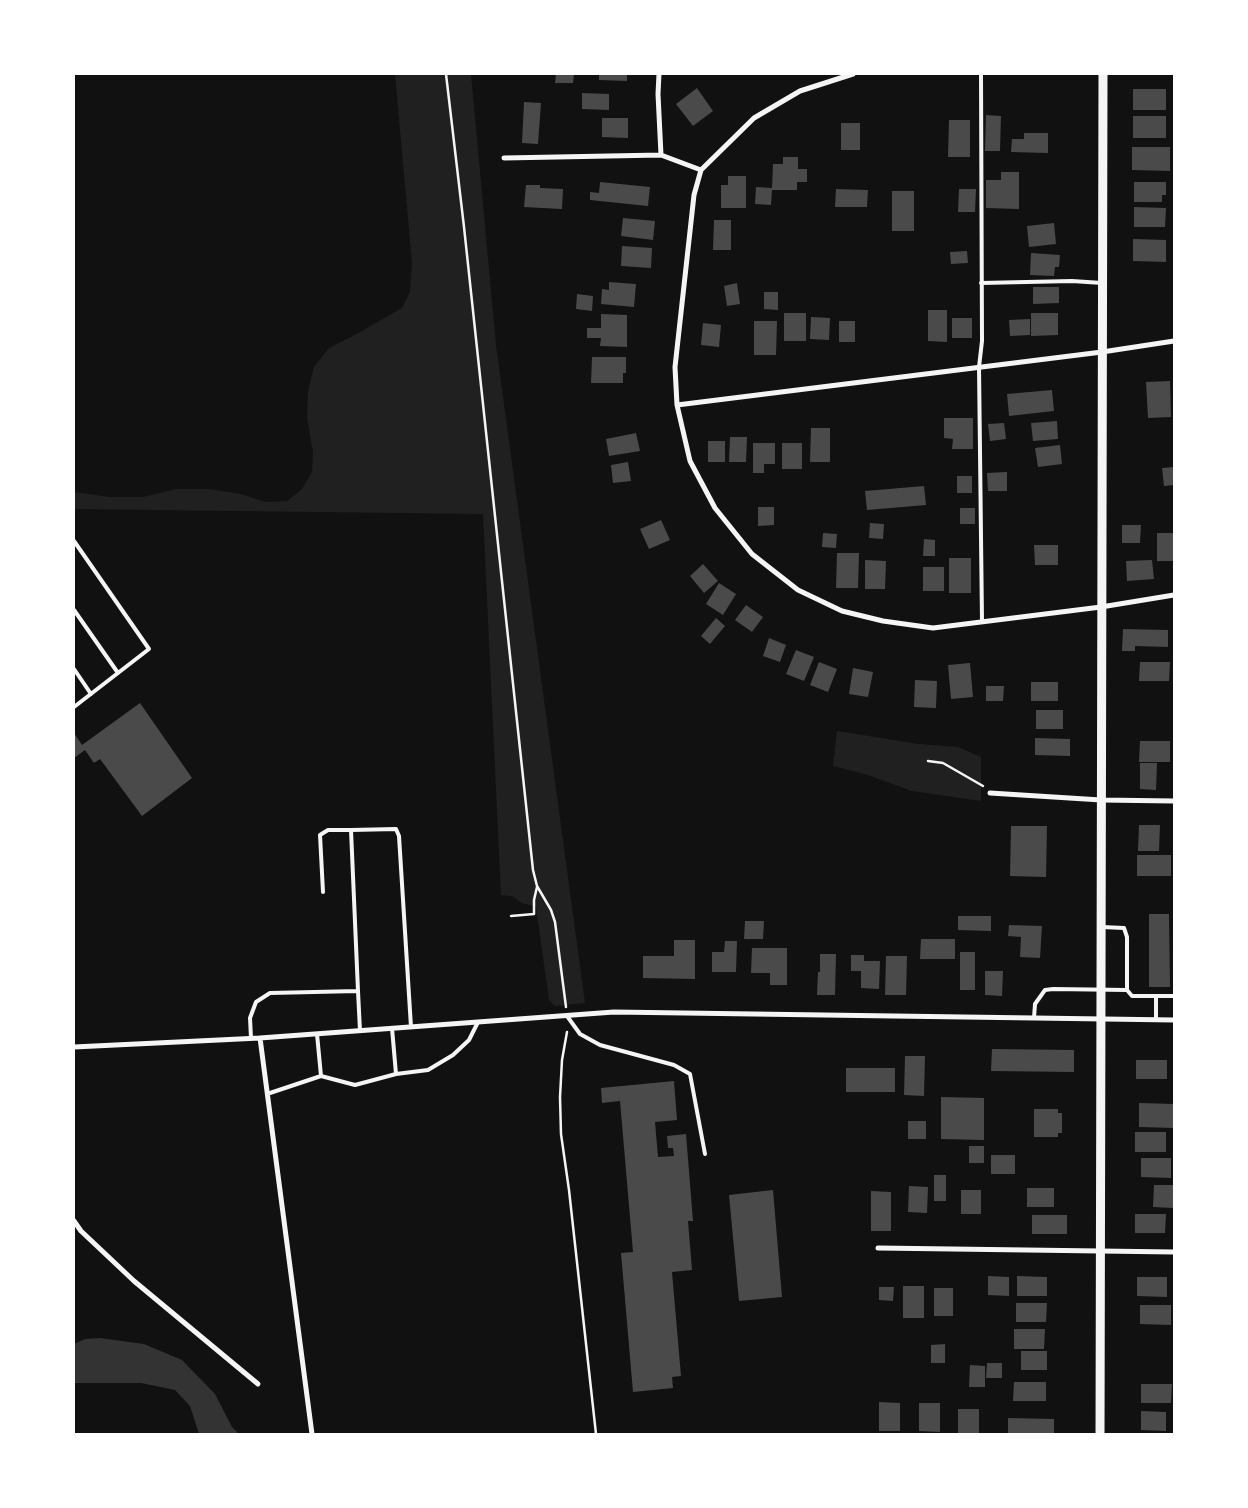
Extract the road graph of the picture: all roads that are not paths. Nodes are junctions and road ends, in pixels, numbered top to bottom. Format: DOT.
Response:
graph roads {
  1 [pos="659,74"];
  2 [pos="853,74"];
  3 [pos="980,74"];
  4 [pos="1102,74"];
  5 [pos="661,155"];
  6 [pos="504,158"];
  7 [pos="701,170"];
  8 [pos="981,283"];
  9 [pos="1102,283"];
  10 [pos="1174,341"];
  11 [pos="1102,352"];
  12 [pos="979,367"];
  13 [pos="677,405"];
  14 [pos="74,541"];
  15 [pos="1174,595"];
  16 [pos="1101,606"];
  17 [pos="74,610"];
  18 [pos="982,621"];
  19 [pos="74,669"];
  20 [pos="118,673"];
  21 [pos="91,694"];
  22 [pos="74,707"];
  23 [pos="990,793"];
  24 [pos="1101,800"];
  25 [pos="1174,801"];
  26 [pos="351,830"];
  27 [pos="323,892"];
  28 [pos="1100,927"];
  29 [pos="1100,990"];
  30 [pos="1127,990"];
  31 [pos="358,992"];
  32 [pos="1156,996"];
  33 [pos="1174,996"];
  34 [pos="567,1016"];
  35 [pos="1034,1018"];
  36 [pos="1100,1020"];
  37 [pos="1156,1020"];
  38 [pos="1174,1020"];
  39 [pos="478,1022"];
  40 [pos="411,1027"];
  41 [pos="392,1028"];
  42 [pos="360,1031"];
  43 [pos="317,1034"];
  44 [pos="251,1038"];
  45 [pos="260,1038"];
  46 [pos="74,1047"];
  47 [pos="396,1074"];
  48 [pos="321,1076"];
  49 [pos="267,1094"];
  50 [pos="705,1154"];
  51 [pos="74,1221"];
  52 [pos="878,1248"];
  53 [pos="1101,1251"];
  54 [pos="1174,1252"];
  55 [pos="258,1384"];
  56 [pos="312,1434"];
  57 [pos="1100,1434"];
  1 -- 5 [label="street"];
  2 -- 7 [label="street"];
  3 -- 8 [label="lane"];
  4 -- 9 [label="street"];
  5 -- 6 [label="street"];
  5 -- 7 [label="street"];
  7 -- 13 [label="street"];
  8 -- 9 [label="lane"];
  8 -- 12 [label="lane"];
  9 -- 11 [label="street"];
  10 -- 11 [label="street"];
  11 -- 12 [label="street"];
  11 -- 16 [label="street"];
  12 -- 13 [label="street"];
  12 -- 18 [label="lane"];
  13 -- 18 [label="street"];
  14 -- 20 [label="lane"];
  15 -- 16 [label="street"];
  16 -- 18 [label="street"];
  16 -- 24 [label="street"];
  17 -- 20 [label="lane"];
  19 -- 21 [label="lane"];
  20 -- 21 [label="lane"];
  21 -- 22 [label="lane"];
  23 -- 24 [label="street"];
  24 -- 25 [label="street"];
  24 -- 28 [label="street"];
  26 -- 27 [label="lane"];
  26 -- 31 [label="lane"];
  26 -- 40 [label="lane"];
  28 -- 29 [label="street"];
  28 -- 30 [label="lane"];
  29 -- 30 [label="lane"];
  29 -- 35 [label="lane"];
  29 -- 36 [label="street"];
  30 -- 32 [label="lane"];
  31 -- 42 [label="lane"];
  31 -- 44 [label="lane"];
  32 -- 33 [label="lane"];
  32 -- 37 [label="lane"];
  34 -- 35 [label="street"];
  34 -- 39 [label="street"];
  34 -- 50 [label="lane"];
  35 -- 36 [label="street"];
  36 -- 37 [label="street"];
  36 -- 53 [label="street"];
  37 -- 38 [label="street"];
  39 -- 40 [label="street"];
  39 -- 47 [label="lane"];
  40 -- 41 [label="street"];
  41 -- 42 [label="street"];
  41 -- 47 [label="lane"];
  42 -- 43 [label="street"];
  43 -- 45 [label="street"];
  43 -- 48 [label="lane"];
  44 -- 45 [label="street"];
  44 -- 46 [label="street"];
  45 -- 49 [label="street"];
  47 -- 48 [label="lane"];
  48 -- 49 [label="lane"];
  49 -- 56 [label="street"];
  51 -- 55 [label="street"];
  52 -- 53 [label="street"];
  53 -- 54 [label="street"];
  53 -- 57 [label="street"];
}
